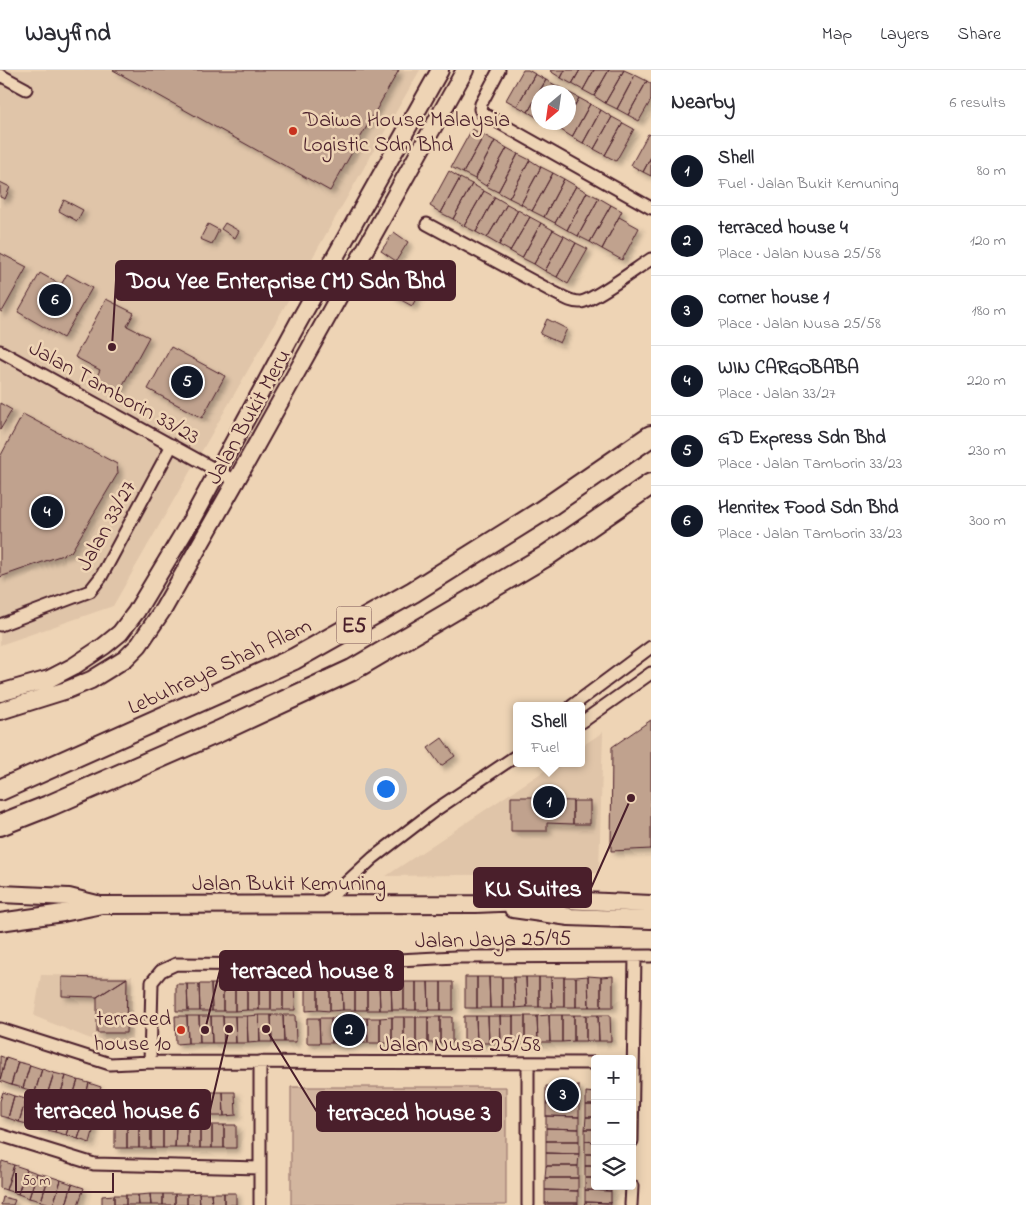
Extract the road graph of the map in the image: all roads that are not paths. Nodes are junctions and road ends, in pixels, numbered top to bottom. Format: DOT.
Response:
graph roads {
  1 [pos="440,70"];
  2 [pos="465,70"];
  3 [pos="499,70"];
  4 [pos="0,75"];
  5 [pos="26,89"];
  6 [pos="651,208"];
  7 [pos="427,224"];
  8 [pos="651,259"];
  9 [pos="0,351"];
  10 [pos="651,436"];
  11 [pos="172,445"];
  12 [pos="217,471"];
  13 [pos="236,481"];
  14 [pos="651,484"];
  15 [pos="0,625"];
  16 [pos="651,648"];
  17 [pos="651,673"];
  18 [pos="0,693"];
  19 [pos="577,702"];
  20 [pos="0,710"];
  21 [pos="585,720"];
  22 [pos="513,758"];
  23 [pos="0,790"];
  24 [pos="0,825"];
  25 [pos="2,893"];
  26 [pos="323,904"];
  27 [pos="476,904"];
  28 [pos="651,904"];
  29 [pos="102,905"];
  30 [pos="27,916"];
  31 [pos="651,920"];
  32 [pos="0,922"];
  33 [pos="0,928"];
  34 [pos="635,956"];
  35 [pos="651,956"];
  36 [pos="0,1029"];
  37 [pos="633,1055"];
  38 [pos="150,1062"];
  39 [pos="260,1062"];
  40 [pos="528,1063"];
  41 [pos="591,1063"];
  42 [pos="0,1135"];
  43 [pos="260,1168"];
  44 [pos="632,1190"];
  45 [pos="260,1205"];
  46 [pos="528,1205"];
  47 [pos="631,1205"];
  1 -- 12 [label="main road, Jalan Bukit Meru"];
  2 -- 13 [label="main road, Jalan Bukit Meru"];
  3 -- 6 [label="street"];
  4 -- 5 [label="street"];
  7 -- 8 [label="street"];
  9 -- 11 [label="street, Jalan Tamborin 33/23"];
  10 -- 23 [label="highway, Lebuhraya Shah Alam / E5"];
  11 -- 12 [label="street, Jalan Tamborin 33/23"];
  11 -- 15 [label="street, Jalan 33/27"];
  12 -- 13 [label="street, Jalan Tamborin 33/23"];
  12 -- 18 [label="main road, Jalan Bukit Meru"];
  13 -- 20 [label="main road, Jalan Bukit Meru"];
  14 -- 24 [label="highway, E5"];
  16 -- 19 [label="street"];
  17 -- 21 [label="street"];
  22 -- 26 [label="street"];
  25 -- 29 [label="main road, Jalan Bukit Kemuning"];
  26 -- 27 [label="main road, Jalan Bukit Kemuning"];
  26 -- 29 [label="main road, Jalan Bukit Kemuning"];
  27 -- 28 [label="main road, Jalan Bukit Kemuning"];
  27 -- 31 [label="main road, Jalan Bukit Kemuning"];
  29 -- 30 [label="main road, Jalan Bukit Kemuning"];
  30 -- 32 [label="main road, Jalan Bukit Kemuning"];
  30 -- 33 [label="main road"];
  34 -- 35 [label="street, Jalan Jaya 25/95"];
  34 -- 37 [label="street"];
  34 -- 38 [label="street, Jalan Jaya 25/95"];
  36 -- 38 [label="street, Jalan Nusa 25/58"];
  38 -- 39 [label="street, Jalan Nusa 25/58"];
  39 -- 40 [label="street, Jalan Nusa 25/58"];
  39 -- 43 [label="street"];
  40 -- 41 [label="street, Jalan Nusa 25/58"];
  40 -- 46 [label="street"];
  42 -- 43 [label="street"];
  43 -- 45 [label="street"];
  44 -- 47 [label="street"];
}
